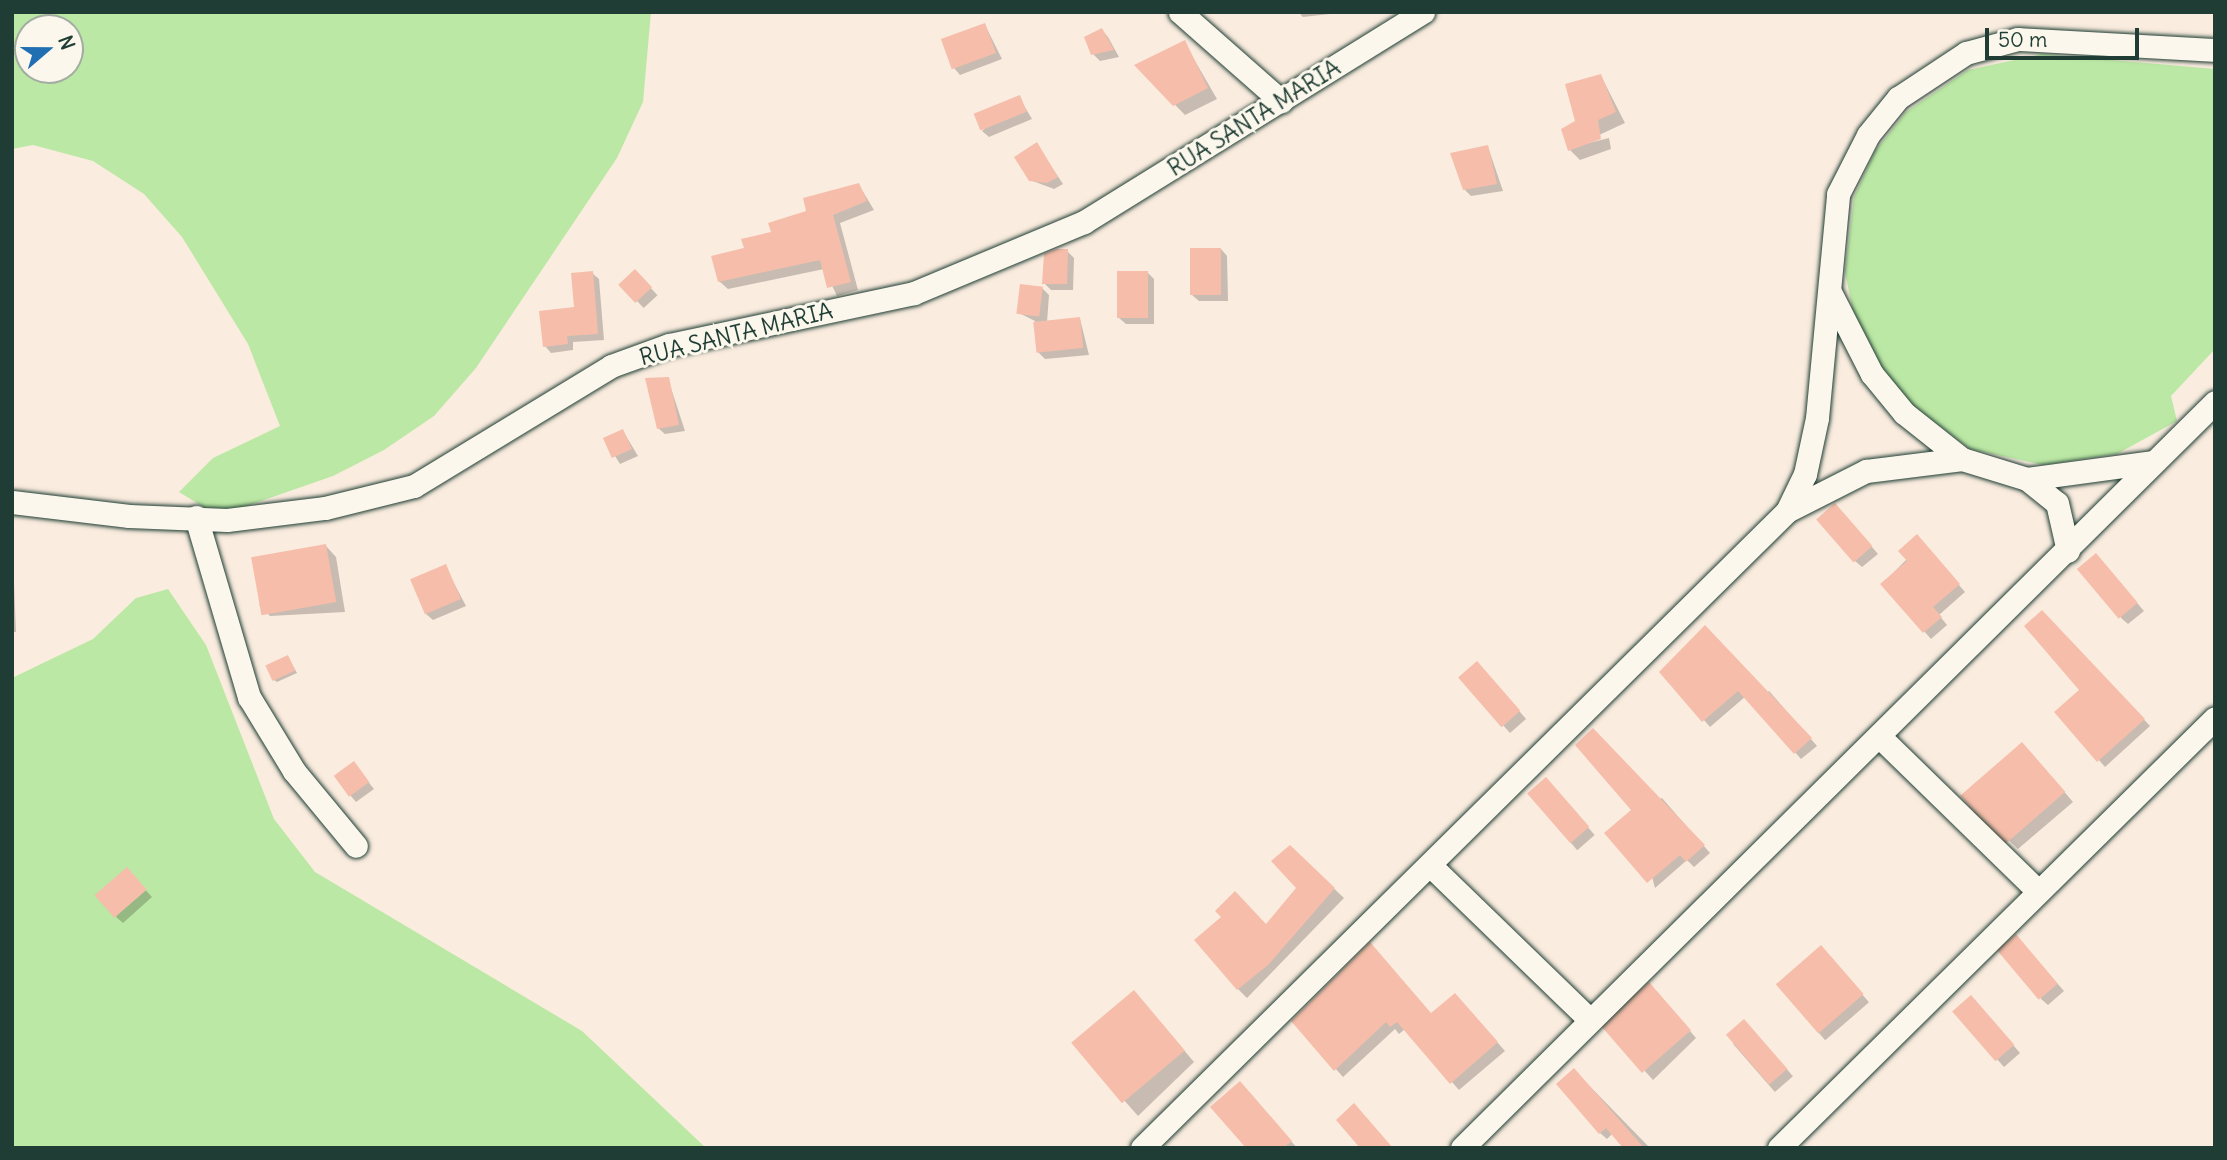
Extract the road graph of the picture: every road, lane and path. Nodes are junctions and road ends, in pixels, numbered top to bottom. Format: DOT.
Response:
graph roads {
  1 [pos="1180,12"];
  2 [pos="1423,12"];
  3 [pos="2215,50"];
  4 [pos="1281,101"];
  5 [pos="1830,292"];
  6 [pos="2215,402"];
  7 [pos="1962,459"];
  8 [pos="2152,462"];
  9 [pos="2027,479"];
  10 [pos="12,502"];
  11 [pos="1787,511"];
  12 [pos="196,517"];
  13 [pos="2068,551"];
  14 [pos="2215,718"];
  15 [pos="1879,736"];
  16 [pos="356,846"];
  17 [pos="1430,866"];
  18 [pos="2038,891"];
  19 [pos="1589,1018"];
  20 [pos="1142,1148"];
  21 [pos="1462,1148"];
  22 [pos="1779,1148"];
  1 -- 4 [label="street"];
  2 -- 4 [label="street, RUA SANTA MARIA"];
  3 -- 5 [label="street"];
  4 -- 12 [label="street, RUA SANTA MARIA"];
  5 -- 7 [label="street"];
  5 -- 11 [label="street"];
  6 -- 8 [label="street"];
  7 -- 9 [label="street"];
  7 -- 11 [label="street"];
  8 -- 9 [label="street"];
  8 -- 13 [label="street"];
  9 -- 13 [label="street"];
  10 -- 12 [label="street, RUA SANTA MARIA"];
  11 -- 17 [label="street"];
  12 -- 16 [label="street"];
  13 -- 15 [label="street"];
  14 -- 18 [label="street"];
  15 -- 18 [label="street"];
  15 -- 19 [label="street"];
  17 -- 19 [label="street"];
  17 -- 20 [label="street"];
  18 -- 22 [label="street"];
  19 -- 21 [label="street"];
}
